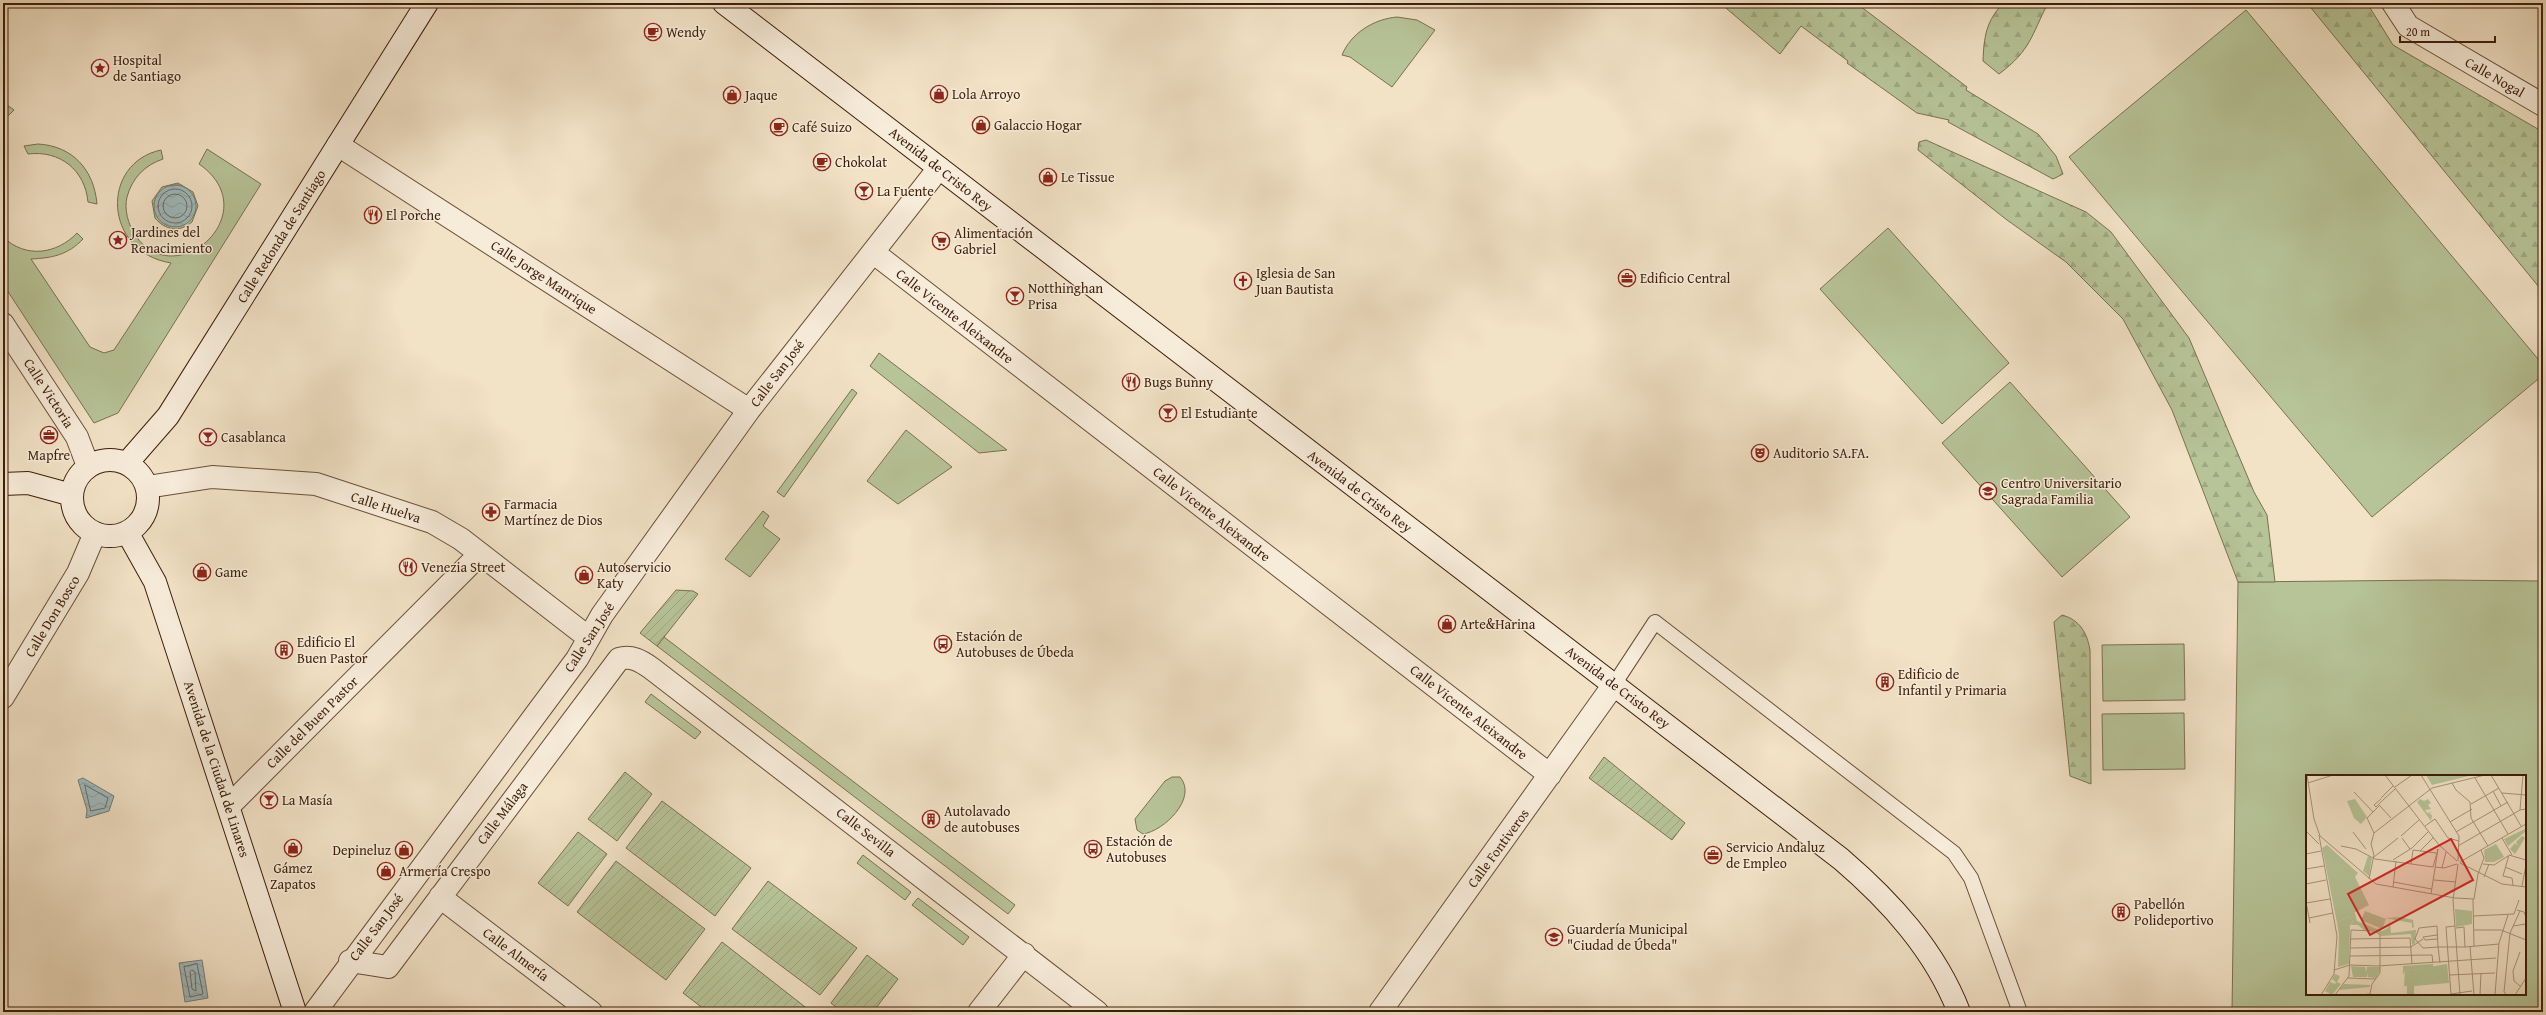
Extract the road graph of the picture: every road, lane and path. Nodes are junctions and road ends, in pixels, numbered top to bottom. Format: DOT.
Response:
graph roads {
  1 [pos="427,3"];
  2 [pos="724,3"];
  3 [pos="2393,3"];
  4 [pos="2543,106"];
  5 [pos="338,145"];
  6 [pos="939,168"];
  7 [pos="874,253"];
  8 [pos="3,324"];
  9 [pos="749,410"];
  10 [pos="128,463"];
  11 [pos="88,466"];
  12 [pos="3,484"];
  13 [pos="147,487"];
  14 [pos="72,495"];
  15 [pos="127,532"];
  16 [pos="95,533"];
  17 [pos="480,554"];
  18 [pos="589,638"];
  19 [pos="631,658"];
  20 [pos="1615,684"];
  21 [pos="3,697"];
  22 [pos="1550,775"];
  23 [pos="229,806"];
  24 [pos="440,897"];
  25 [pos="1024,954"];
  26 [pos="350,961"];
  27 [pos="295,1012"];
  28 [pos="315,1012"];
  29 [pos="591,1012"];
  30 [pos="979,1012"];
  31 [pos="1098,1012"];
  32 [pos="1380,1012"];
  33 [pos="1959,1012"];
  34 [pos="2020,1012"];
  1 -- 5 [label="street, Calle Redonda de Santiago"];
  2 -- 6 [label="street, Avenida de Cristo Rey"];
  3 -- 4 [label="street, Calle Nogal"];
  5 -- 9 [label="street, Calle Jorge Manrique"];
  5 -- 10 [label="street, Calle Redonda de Santiago"];
  6 -- 7 [label="street, Calle San José"];
  6 -- 20 [label="street, Avenida de Cristo Rey"];
  7 -- 9 [label="street, Calle San José"];
  7 -- 22 [label="street, Calle Vicente Aleixandre"];
  8 -- 11 [label="street, Calle Victoria"];
  9 -- 18 [label="street, Calle San José"];
  10 -- 11 [label="street"];
  10 -- 13 [label="street"];
  11 -- 14 [label="street"];
  12 -- 14 [label="street"];
  13 -- 15 [label="street"];
  13 -- 17 [label="street, Calle Huelva"];
  14 -- 16 [label="street"];
  15 -- 16 [label="street"];
  15 -- 23 [label="street, Avenida de la Ciudad de Linares"];
  16 -- 21 [label="street, Calle Don Bosco"];
  17 -- 18 [label="street, Calle Huelva"];
  17 -- 23 [label="street, Calle del Buen Pastor"];
  18 -- 26 [label="street, Calle San José"];
  19 -- 24 [label="street, Calle Málaga"];
  19 -- 25 [label="street, Calle Sevilla"];
  20 -- 22 [label="street, Calle Fontiveros"];
  20 -- 33 [label="street, Avenida de Cristo Rey"];
  20 -- 34 [label="lane"];
  22 -- 32 [label="street, Calle Fontiveros"];
  23 -- 27 [label="street, Avenida de la Ciudad de Linares"];
  24 -- 26 [label="street, Calle Málaga"];
  24 -- 29 [label="street, Calle Almería"];
  25 -- 30 [label="street"];
  25 -- 31 [label="street, Calle Sevilla"];
  26 -- 28 [label="street, Calle San José"];
}
